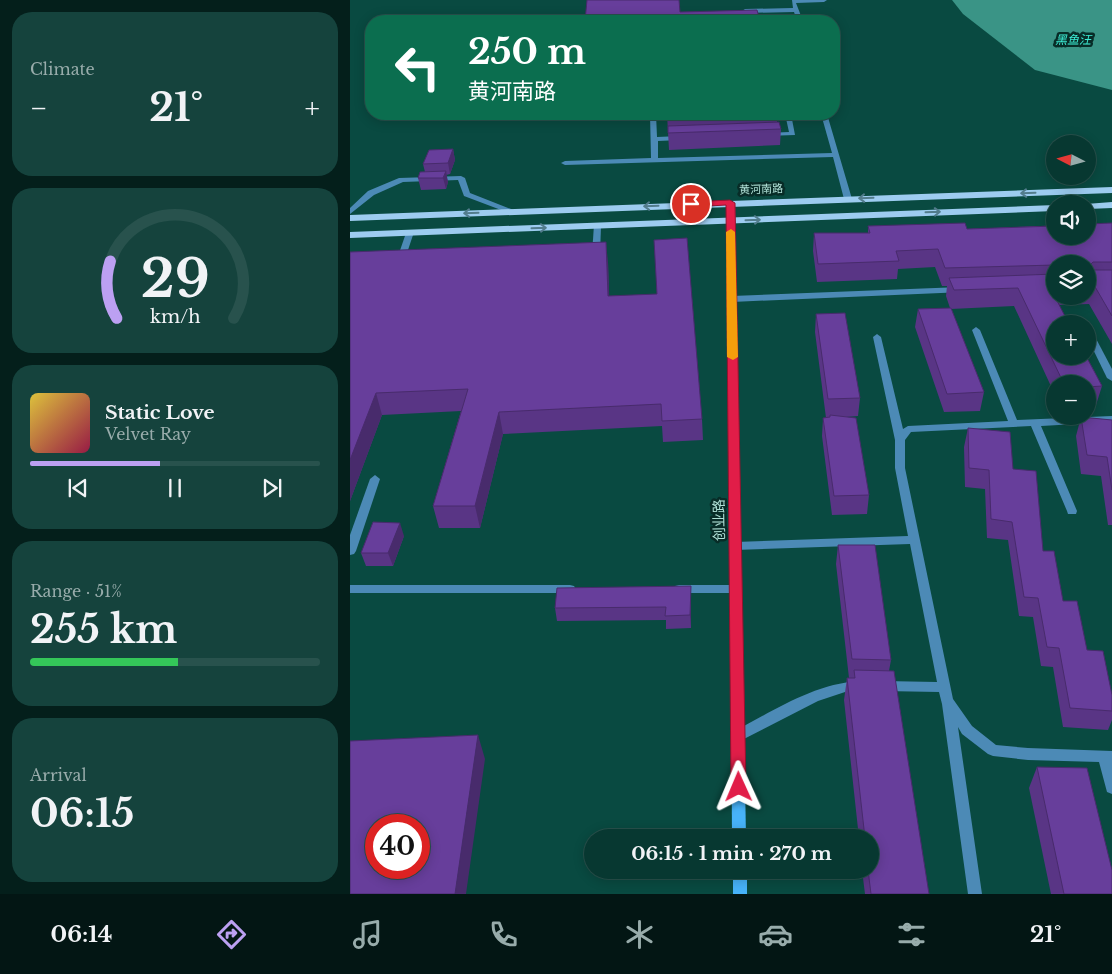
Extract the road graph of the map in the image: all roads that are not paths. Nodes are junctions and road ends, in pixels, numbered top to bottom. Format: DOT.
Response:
graph roads {
  1 [pos="794,0"];
  2 [pos="824,0"];
  3 [pos="796,10"];
  4 [pos="740,11"];
  5 [pos="798,15"];
  6 [pos="653,120"];
  7 [pos="790,120"];
  8 [pos="826,120"];
  9 [pos="763,135"];
  10 [pos="684,138"];
  11 [pos="654,139"];
  12 [pos="836,155"];
  13 [pos="654,161"];
  14 [pos="565,164"];
  15 [pos="1112,190"];
  16 [pos="848,199"];
  17 [pos="730,203"];
  18 [pos="1112,205"];
  19 [pos="1096,206"];
  20 [pos="1046,208"];
  21 [pos="512,211"];
  22 [pos="350,212"];
  23 [pos="350,218"];
  24 [pos="731,221"];
  25 [pos="597,226"];
  26 [pos="410,232"];
  27 [pos="350,234"];
  28 [pos="596,260"];
  29 [pos="399,266"];
  30 [pos="967,290"];
  31 [pos="732,298"];
  32 [pos="976,330"];
  33 [pos="877,337"];
  34 [pos="1096,347"];
  35 [pos="1112,378"];
  36 [pos="1112,419"];
  37 [pos="1035,423"];
  38 [pos="1014,424"];
  39 [pos="900,440"];
  40 [pos="375,479"];
  41 [pos="1072,511"];
  42 [pos="913,540"];
  43 [pos="735,546"];
  44 [pos="350,551"];
  45 [pos="350,589"];
  46 [pos="578,589"];
  47 [pos="666,589"];
  48 [pos="736,589"];
  49 [pos="946,694"];
  50 [pos="738,736"];
  51 [pos="1108,757"];
  52 [pos="1112,788"];
  53 [pos="739,829"];
  54 [pos="740,879"];
  55 [pos="740,894"];
  56 [pos="975,894"];
  1 -- 2 [label="lane"];
  1 -- 3 [label="lane"];
  3 -- 4 [label="lane"];
  3 -- 5 [label="lane"];
  6 -- 11 [label="lane"];
  7 -- 9 [label="lane"];
  8 -- 12 [label="lane"];
  10 -- 11 [label="lane"];
  11 -- 13 [label="lane"];
  12 -- 13 [label="lane"];
  12 -- 16 [label="lane"];
  13 -- 14 [label="lane"];
  15 -- 16 [label="main road, 黄河南路, one-way"];
  16 -- 17 [label="main road, 黄河南路"];
  17 -- 21 [label="main road, 黄河南路, one-way"];
  17 -- 24 [label="street, 创业路"];
  18 -- 19 [label="main road"];
  24 -- 20 [label="main road, one-way"];
  21 -- 22 [label="lane"];
  21 -- 23 [label="main road, 黄河南路, one-way"];
  24 -- 25 [label="main road"];
  24 -- 31 [label="street, 创业路"];
  26 -- 25 [label="main road, one-way"];
  25 -- 28 [label="lane"];
  26 -- 27 [label="main road"];
  26 -- 29 [label="lane"];
  30 -- 31 [label="lane"];
  31 -- 43 [label="street, 创业路"];
  32 -- 38 [label="lane"];
  33 -- 39 [label="lane"];
  34 -- 35 [label="lane"];
  36 -- 37 [label="lane"];
  37 -- 38 [label="lane"];
  37 -- 41 [label="lane"];
  38 -- 39 [label="lane"];
  39 -- 42 [label="lane"];
  40 -- 44 [label="lane"];
  42 -- 43 [label="lane"];
  42 -- 49 [label="lane"];
  43 -- 48 [label="street, 创业路"];
  45 -- 46 [label="lane"];
  47 -- 48 [label="lane"];
  48 -- 50 [label="street, 创业路"];
  49 -- 50 [label="lane"];
  49 -- 51 [label="lane"];
  49 -- 56 [label="lane"];
  50 -- 53 [label="street, 创业路"];
  51 -- 52 [label="lane"];
  54 -- 55 [label="street"];
}
